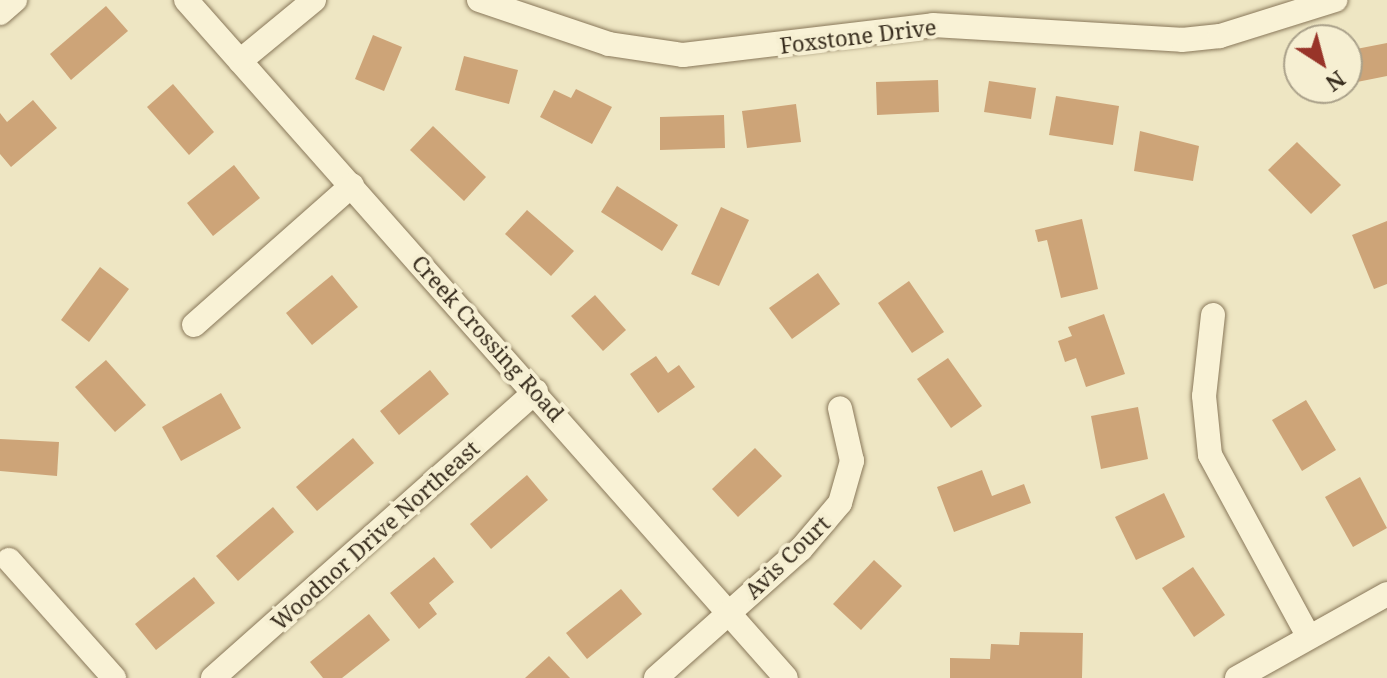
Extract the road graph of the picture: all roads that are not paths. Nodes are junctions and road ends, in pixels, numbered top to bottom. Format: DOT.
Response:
graph roads {
  1 [pos="15,0"];
  2 [pos="186,0"];
  3 [pos="314,0"];
  4 [pos="479,0"];
  5 [pos="1335,0"];
  6 [pos="0,13"];
  7 [pos="240,61"];
  8 [pos="352,185"];
  9 [pos="1213,315"];
  10 [pos="194,325"];
  11 [pos="536,391"];
  12 [pos="840,408"];
  13 [pos="9,560"];
  14 [pos="1387,594"];
  15 [pos="730,611"];
  16 [pos="1309,637"];
  17 [pos="114,678"];
  18 [pos="213,678"];
  19 [pos="656,678"];
  20 [pos="786,678"];
  21 [pos="1237,678"];
  1 -- 6 [label="street"];
  2 -- 7 [label="street, Creek Crossing Road"];
  3 -- 7 [label="street"];
  4 -- 5 [label="street, Foxstone Drive"];
  7 -- 8 [label="street, Creek Crossing Road"];
  8 -- 10 [label="street"];
  8 -- 11 [label="street, Creek Crossing Road"];
  9 -- 16 [label="street"];
  11 -- 15 [label="street, Creek Crossing Road"];
  11 -- 18 [label="street, Woodnor Drive Northeast"];
  12 -- 15 [label="street, Avis Court"];
  13 -- 17 [label="street"];
  14 -- 16 [label="street"];
  15 -- 19 [label="street, Avis Court"];
  15 -- 20 [label="street, Creek Crossing Road"];
  16 -- 21 [label="street"];
}
